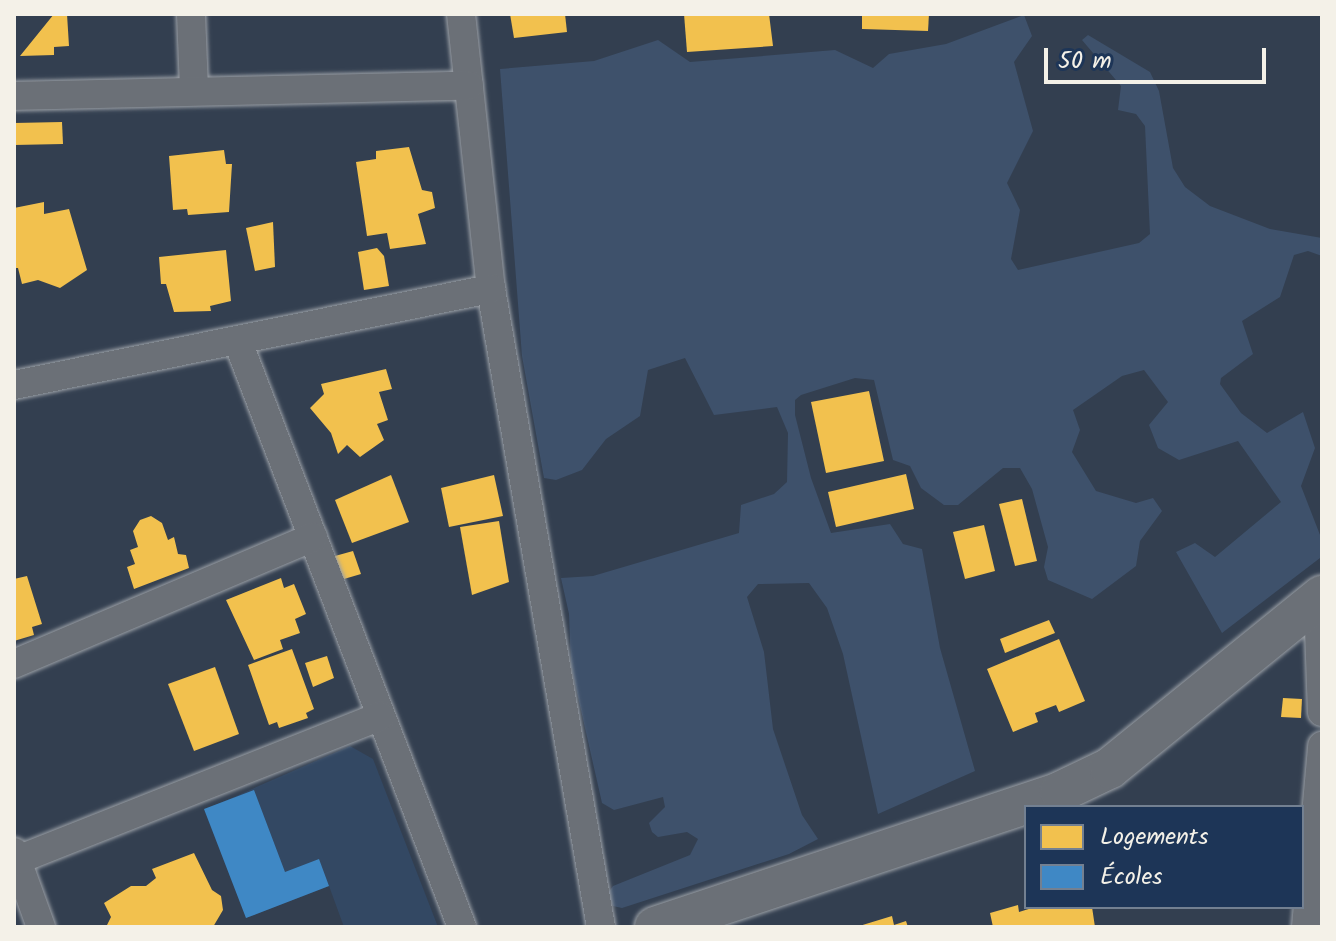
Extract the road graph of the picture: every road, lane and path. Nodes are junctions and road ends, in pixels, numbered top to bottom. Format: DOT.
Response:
graph roads {
  1 [pos="191,14"];
  2 [pos="461,14"];
  3 [pos="469,86"];
  4 [pos="194,89"];
  5 [pos="14,96"];
  6 [pos="491,289"];
  7 [pos="238,342"];
  8 [pos="14,385"];
  9 [pos="313,537"];
  10 [pos="1320,598"];
  11 [pos="14,664"];
  12 [pos="1322,712"];
  13 [pos="381,716"];
  14 [pos="1322,746"];
  15 [pos="15,856"];
  16 [pos="41,927"];
  17 [pos="462,927"];
  18 [pos="601,927"];
  19 [pos="655,927"];
  20 [pos="1306,927"];
  1 -- 4 [label="street"];
  2 -- 3 [label="street"];
  3 -- 4 [label="street"];
  3 -- 6 [label="street"];
  4 -- 5 [label="street"];
  6 -- 7 [label="street"];
  6 -- 18 [label="street"];
  7 -- 8 [label="street"];
  7 -- 9 [label="street"];
  9 -- 11 [label="street"];
  9 -- 13 [label="street"];
  10 -- 12 [label="street"];
  10 -- 19 [label="main road"];
  13 -- 15 [label="street"];
  13 -- 17 [label="street"];
  14 -- 20 [label="street"];
  15 -- 16 [label="street"];
}
